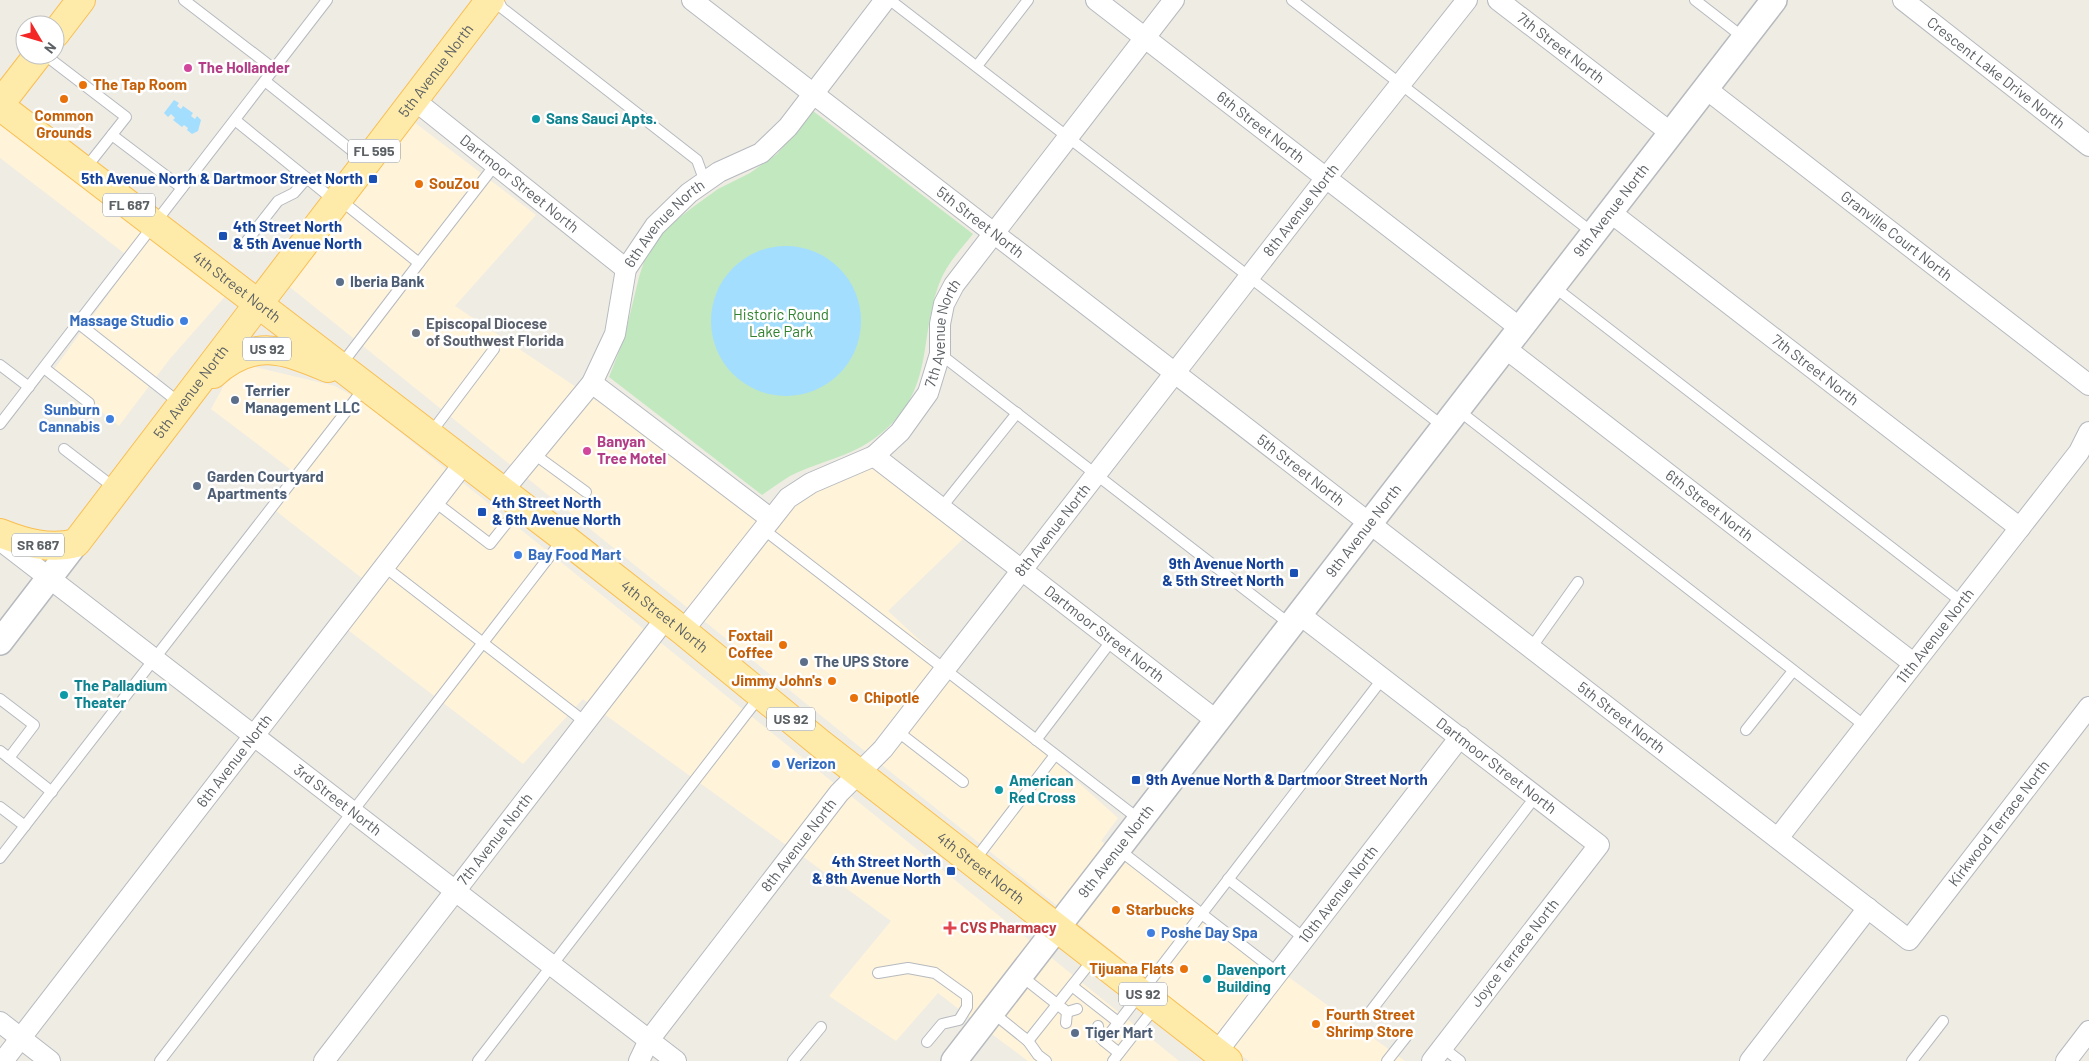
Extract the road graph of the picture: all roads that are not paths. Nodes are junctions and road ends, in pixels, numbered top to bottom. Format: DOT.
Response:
graph roads {
  1 [pos="82,0"];
  2 [pos="184,0"];
  3 [pos="328,0"];
  4 [pos="490,0"];
  5 [pos="498,0"];
  6 [pos="692,0"];
  7 [pos="885,0"];
  8 [pos="890,0"];
  9 [pos="1028,0"];
  10 [pos="1096,0"];
  11 [pos="1174,0"];
  12 [pos="1292,0"];
  13 [pos="1468,0"];
  14 [pos="1498,0"];
  15 [pos="1695,0"];
  16 [pos="1774,0"];
  17 [pos="1903,0"];
  18 [pos="65,21"];
  19 [pos="1145,38"];
  20 [pos="1744,38"];
  21 [pos="30,65"];
  22 [pos="58,65"];
  23 [pos="976,66"];
  24 [pos="274,70"];
  25 [pos="265,81"];
  26 [pos="1401,84"];
  27 [pos="1705,88"];
  28 [pos="813,93"];
  29 [pos="413,99"];
  30 [pos="0,105"];
  31 [pos="235,120"];
  32 [pos="1671,133"];
  33 [pos="112,135"];
  34 [pos="1068,137"];
  35 [pos="2089,146"];
  36 [pos="366,162"];
  37 [pos="495,164"];
  38 [pos="84,170"];
  39 [pos="306,178"];
  40 [pos="1326,178"];
  41 [pos="705,182"];
  42 [pos="182,188"];
  43 [pos="337,200"];
  44 [pos="1610,212"];
  45 [pos="155,224"];
  46 [pos="994,233"];
  47 [pos="1594,233"];
  48 [pos="246,242"];
  49 [pos="419,263"];
  50 [pos="626,270"];
  51 [pos="1250,277"];
  52 [pos="1553,286"];
  53 [pos="259,303"];
  54 [pos="78,323"];
  55 [pos="1520,328"];
  56 [pos="1505,348"];
  57 [pos="494,349"];
  58 [pos="940,354"];
  59 [pos="0,365"];
  60 [pos="44,368"];
  61 [pos="1175,373"];
  62 [pos="352,377"];
  63 [pos="592,383"];
  64 [pos="2089,385"];
  65 [pos="29,387"];
  66 [pos="187,399"];
  67 [pos="89,403"];
  68 [pos="1016,413"];
  69 [pos="1450,418"];
  70 [pos="0,424"];
  71 [pos="2089,432"];
  72 [pos="429,435"];
  73 [pos="64,449"];
  74 [pos="534,454"];
  75 [pos="874,456"];
  76 [pos="2084,456"];
  77 [pos="465,462"];
  78 [pos="1095,474"];
  79 [pos="117,490"];
  80 [pos="586,492"];
  81 [pos="512,498"];
  82 [pos="435,502"];
  83 [pos="941,508"];
  84 [pos="1370,523"];
  85 [pos="767,524"];
  86 [pos="2020,528"];
  87 [pos="0,533"];
  88 [pos="564,538"];
  89 [pos="0,540"];
  90 [pos="76,543"];
  91 [pos="385,567"];
  92 [pos="1022,570"];
  93 [pos="50,577"];
  94 [pos="1578,582"];
  95 [pos="1962,602"];
  96 [pos="1295,619"];
  97 [pos="674,625"];
  98 [pos="1112,640"];
  99 [pos="0,642"];
  100 [pos="483,642"];
  101 [pos="1531,648"];
  102 [pos="155,658"];
  103 [pos="1913,663"];
  104 [pos="945,670"];
  105 [pos="1793,671"];
  106 [pos="1384,678"];
  107 [pos="762,694"];
  108 [pos="0,700"];
  109 [pos="2089,707"];
  110 [pos="1217,720"];
  111 [pos="586,722"];
  112 [pos="1864,726"];
  113 [pos="1746,730"];
  114 [pos="897,731"];
  115 [pos="254,735"];
  116 [pos="1460,737"];
  117 [pos="1036,740"];
  118 [pos="0,751"];
  119 [pos="1055,755"];
  120 [pos="9,758"];
  121 [pos="860,774"];
  122 [pos="963,782"];
  123 [pos="52,792"];
  124 [pos="1536,796"];
  125 [pos="1,810"];
  126 [pos="353,811"];
  127 [pos="1140,820"];
  128 [pos="25,826"];
  129 [pos="1778,838"];
  130 [pos="1599,845"];
  131 [pos="1118,849"];
  132 [pos="0,858"];
  133 [pos="973,862"];
  134 [pos="1228,879"];
  135 [pos="456,891"];
  136 [pos="1868,908"];
  137 [pos="1202,914"];
  138 [pos="1057,927"];
  139 [pos="1304,938"];
  140 [pos="1909,940"];
  141 [pos="1095,957"];
  142 [pos="552,965"];
  143 [pos="878,973"];
  144 [pos="1278,973"];
  145 [pos="1020,976"];
  146 [pos="1072,986"];
  147 [pos="1149,999"];
  148 [pos="1057,1005"];
  149 [pos="992,1012"];
  150 [pos="1070,1015"];
  151 [pos="1367,1016"];
  152 [pos="1943,1021"];
  153 [pos="0,1022"];
  154 [pos="1118,1022"];
  155 [pos="820,1028"];
  156 [pos="2089,1032"];
  157 [pos="1100,1034"];
  158 [pos="1406,1037"];
  159 [pos="21,1038"];
  160 [pos="649,1040"];
  161 [pos="1087,1040"];
  162 [pos="1028,1041"];
  163 [pos="927,1042"];
  164 [pos="1437,1054"];
  165 [pos="1222,1056"];
  166 [pos="1116,1057"];
  167 [pos="3,1061"];
  168 [pos="50,1061"];
  169 [pos="160,1061"];
  170 [pos="324,1061"];
  171 [pos="478,1061"];
  172 [pos="639,1061"];
  173 [pos="676,1061"];
  174 [pos="793,1061"];
  175 [pos="954,1061"];
  176 [pos="1046,1061"];
  177 [pos="1387,1061"];
  178 [pos="1460,1061"];
  179 [pos="1750,1061"];
  180 [pos="1912,1061"];
  181 [pos="2066,1061"];
  1 -- 18 [label="main road"];
  2 -- 24 [label="lane"];
  3 -- 24 [label="lane"];
  4 -- 29 [label="main road, 5th Avenue North / FL 595"];
  5 -- 41 [label="lane"];
  6 -- 28 [label="street, 5th Street North"];
  7 -- 28 [label="street, 6th Avenue North"];
  8 -- 23 [label="lane"];
  9 -- 23 [label="lane"];
  10 -- 19 [label="street, 6th Street North"];
  11 -- 19 [label="street, 7th Avenue North"];
  12 -- 26 [label="lane"];
  13 -- 26 [label="street, 8th Avenue North"];
  14 -- 32 [label="street, 7th Street North"];
  15 -- 20 [label="lane"];
  16 -- 20 [label="street, 9th Avenue North"];
  17 -- 35 [label="street, Crescent Lake Drive North"];
  19 -- 34 [label="street, 7th Avenue North"];
  19 -- 40 [label="street, 6th Street North"];
  20 -- 27 [label="street, 9th Avenue North"];
  21 -- 30 [label="main road"];
  22 -- 33 [label="lane"];
  23 -- 34 [label="lane"];
  24 -- 25 [label="lane"];
  25 -- 31 [label="lane"];
  25 -- 36 [label="lane"];
  26 -- 40 [label="street, 8th Avenue North"];
  26 -- 47 [label="lane"];
  27 -- 32 [label="street, 9th Avenue North"];
  27 -- 64 [label="street, Granville Court North"];
  28 -- 41 [label="street, 6th Avenue North"];
  28 -- 46 [label="street, 5th Street North"];
  29 -- 36 [label="main road, 5th Avenue North / FL 595"];
  29 -- 37 [label="street, Dartmoor Street North"];
  30 -- 38 [label="main road, 4th Street North / FL 687"];
  31 -- 39 [label="lane"];
  31 -- 42 [label="lane"];
  32 -- 44 [label="street, 9th Avenue North"];
  33 -- 38 [label="lane"];
  33 -- 42 [label="lane"];
  34 -- 46 [label="street, 7th Avenue North"];
  34 -- 51 [label="lane"];
  36 -- 43 [label="main road, 5th Avenue North / FL 595"];
  37 -- 49 [label="lane"];
  37 -- 50 [label="street, Dartmoor Street North"];
  38 -- 45 [label="main road, 4th Street North / FL 687"];
  39 -- 43 [label="lane"];
  39 -- 48 [label="lane"];
  40 -- 51 [label="street, 8th Avenue North"];
  40 -- 55 [label="street, 6th Street North"];
  41 -- 50 [label="street, 6th Avenue North"];
  42 -- 45 [label="lane"];
  43 -- 49 [label="lane"];
  43 -- 53 [label="main road, 5th Avenue North / FL 595"];
  44 -- 47 [label="street, 9th Avenue North"];
  44 -- 86 [label="street, 7th Street North"];
  45 -- 53 [label="main road, 4th Street North / FL 687"];
  45 -- 54 [label="lane"];
  46 -- 58 [label="street, 7th Avenue North"];
  46 -- 61 [label="street, 5th Street North"];
  47 -- 52 [label="street, 9th Avenue North"];
  49 -- 62 [label="lane"];
  50 -- 63 [label="street, 6th Avenue North"];
  51 -- 61 [label="street, 8th Avenue North"];
  51 -- 69 [label="lane"];
  52 -- 55 [label="street, 9th Avenue North"];
  52 -- 95 [label="lane"];
  53 -- 62 [label="main road, 4th Street North / US 92"];
  53 -- 66 [label="main road, 5th Avenue North / FL 595"];
  54 -- 60 [label="lane"];
  54 -- 66 [label="lane"];
  55 -- 56 [label="street, 9th Avenue North"];
  56 -- 69 [label="street, 9th Avenue North"];
  56 -- 103 [label="street, 6th Street North"];
  57 -- 72 [label="lane"];
  58 -- 68 [label="lane"];
  58 -- 75 [label="street, 7th Avenue North"];
  59 -- 65 [label="lane"];
  60 -- 65 [label="lane"];
  60 -- 67 [label="lane"];
  61 -- 78 [label="street, 8th Avenue North"];
  61 -- 84 [label="street, 5th Street North"];
  62 -- 66 [label="main road, US 92"];
  62 -- 72 [label="main road, 4th Street North / US 92"];
  62 -- 102 [label="lane"];
  63 -- 74 [label="street, 6th Avenue North"];
  63 -- 85 [label="street"];
  65 -- 70 [label="lane"];
  66 -- 79 [label="main road, 5th Avenue North"];
  68 -- 78 [label="lane"];
  68 -- 83 [label="lane"];
  69 -- 84 [label="street, 9th Avenue North"];
  69 -- 105 [label="lane"];
  71 -- 76 [label="street, 11th Avenue North"];
  72 -- 77 [label="main road, 4th Street North / US 92"];
  73 -- 79 [label="lane"];
  74 -- 80 [label="lane"];
  74 -- 81 [label="street, 6th Avenue North"];
  75 -- 83 [label="street, Dartmoor Street North"];
  75 -- 85 [label="street, 7th Avenue North"];
  76 -- 86 [label="street, 11th Avenue North"];
  77 -- 81 [label="main road, 4th Street North / US 92"];
  77 -- 82 [label="street, 6th Avenue North"];
  78 -- 92 [label="street, 8th Avenue North"];
  78 -- 96 [label="lane"];
  79 -- 90 [label="main road, 5th Avenue North"];
  81 -- 82 [label="lane"];
  81 -- 88 [label="main road, 4th Street North / US 92"];
  82 -- 91 [label="street, 6th Avenue North"];
  83 -- 92 [label="street, Dartmoor Street North"];
  84 -- 96 [label="street, 9th Avenue North"];
  84 -- 101 [label="street, 5th Street North"];
  85 -- 97 [label="street, 7th Avenue North"];
  85 -- 104 [label="lane"];
  86 -- 95 [label="street, 11th Avenue North"];
  87 -- 90 [label="main road, SR 687"];
  88 -- 97 [label="main road, 4th Street North / US 92"];
  88 -- 100 [label="lane"];
  89 -- 93 [label="street, 3rd Street North"];
  90 -- 93 [label="street, 5th Avenue North"];
  91 -- 100 [label="lane"];
  91 -- 115 [label="street, 6th Avenue North"];
  92 -- 98 [label="street, Dartmoor Street North"];
  92 -- 104 [label="street, 8th Avenue North"];
  93 -- 99 [label="street, 5th Avenue North"];
  93 -- 102 [label="street, 3rd Street North"];
  94 -- 101 [label="lane"];
  95 -- 103 [label="street, 11th Avenue North"];
  96 -- 106 [label="street, Dartmoor Street North"];
  96 -- 110 [label="street, 9th Avenue North"];
  97 -- 107 [label="main road, 4th Street North / US 92"];
  97 -- 111 [label="street, 7th Avenue North"];
  98 -- 110 [label="street, Dartmoor Street North"];
  98 -- 117 [label="lane"];
  100 -- 111 [label="lane"];
  100 -- 126 [label="lane"];
  101 -- 129 [label="street, 5th Street North"];
  102 -- 115 [label="street, 3rd Street North"];
  102 -- 123 [label="lane"];
  103 -- 112 [label="street, 11th Avenue North"];
  104 -- 114 [label="street, 8th Avenue North"];
  104 -- 117 [label="lane"];
  105 -- 112 [label="lane"];
  105 -- 113 [label="lane"];
  106 -- 116 [label="street, Dartmoor Street North"];
  106 -- 134 [label="lane"];
  107 -- 121 [label="main road, 4th Street North / US 92"];
  107 -- 142 [label="lane"];
  108 -- 120 [label="lane"];
  109 -- 140 [label="street, Kirkwood Terrace North"];
  110 -- 127 [label="street, 9th Avenue North"];
  111 -- 135 [label="street, 7th Avenue North"];
  112 -- 129 [label="street, 11th Avenue North"];
  114 -- 121 [label="street, 8th Avenue North"];
  114 -- 122 [label="lane"];
  115 -- 126 [label="street, 3rd Street North"];
  115 -- 159 [label="street, 6th Avenue North"];
  116 -- 124 [label="street, Dartmoor Street North"];
  116 -- 139 [label="street, 10th Avenue North"];
  117 -- 119 [label="lane"];
  118 -- 120 [label="lane"];
  119 -- 127 [label="lane"];
  119 -- 133 [label="lane"];
  120 -- 123 [label="lane"];
  121 -- 133 [label="main road, 4th Street North / US 92"];
  121 -- 160 [label="street, 8th Avenue North"];
  123 -- 128 [label="lane"];
  124 -- 130 [label="street, Dartmoor Street North"];
  124 -- 151 [label="lane"];
  125 -- 128 [label="lane"];
  126 -- 135 [label="street, 3rd Street North"];
  126 -- 169 [label="lane"];
  127 -- 131 [label="street, 9th Avenue North"];
  128 -- 132 [label="lane"];
  129 -- 136 [label="street, 5th Street North"];
  130 -- 164 [label="street, Joyce Terrace North"];
  131 -- 137 [label="lane"];
  131 -- 138 [label="street, 9th Avenue North"];
  133 -- 138 [label="main road, 4th Street North / US 92"];
  134 -- 137 [label="lane"];
  134 -- 139 [label="lane"];
  135 -- 142 [label="street, 3rd Street North"];
  135 -- 170 [label="street, 7th Avenue North"];
  136 -- 140 [label="street, 5th Street North"];
  136 -- 179 [label="street"];
  137 -- 144 [label="lane"];
  137 -- 147 [label="lane"];
  138 -- 141 [label="main road, 4th Street North / US 92"];
  138 -- 145 [label="street, 9th Avenue North"];
  139 -- 144 [label="street, 10th Avenue North"];
  141 -- 146 [label="lane"];
  141 -- 147 [label="main road, 4th Street North / US 92"];
  142 -- 160 [label="street, 3rd Street North"];
  142 -- 171 [label="lane"];
  143 -- 163 [label="lane"];
  144 -- 165 [label="street, 10th Avenue North"];
  145 -- 148 [label="lane"];
  145 -- 149 [label="street, 9th Avenue North"];
  146 -- 148 [label="lane"];
  146 -- 154 [label="lane"];
  147 -- 154 [label="lane"];
  147 -- 165 [label="main road, 4th Street North / US 92"];
  147 -- 166 [label="lane"];
  148 -- 150 [label="lane"];
  148 -- 162 [label="lane"];
  149 -- 162 [label="lane"];
  149 -- 175 [label="street, 9th Avenue North"];
  152 -- 180 [label="lane"];
  153 -- 159 [label="street"];
  154 -- 157 [label="lane"];
  155 -- 174 [label="lane"];
  156 -- 181 [label="street"];
  157 -- 161 [label="lane"];
  157 -- 166 [label="lane"];
  158 -- 177 [label="lane"];
  159 -- 167 [label="street, 6th Avenue North"];
  159 -- 168 [label="street"];
  160 -- 172 [label="street, 8th Avenue North"];
  160 -- 173 [label="street, 3rd Street North"];
  162 -- 176 [label="lane"];
  164 -- 178 [label="lane"];
}
